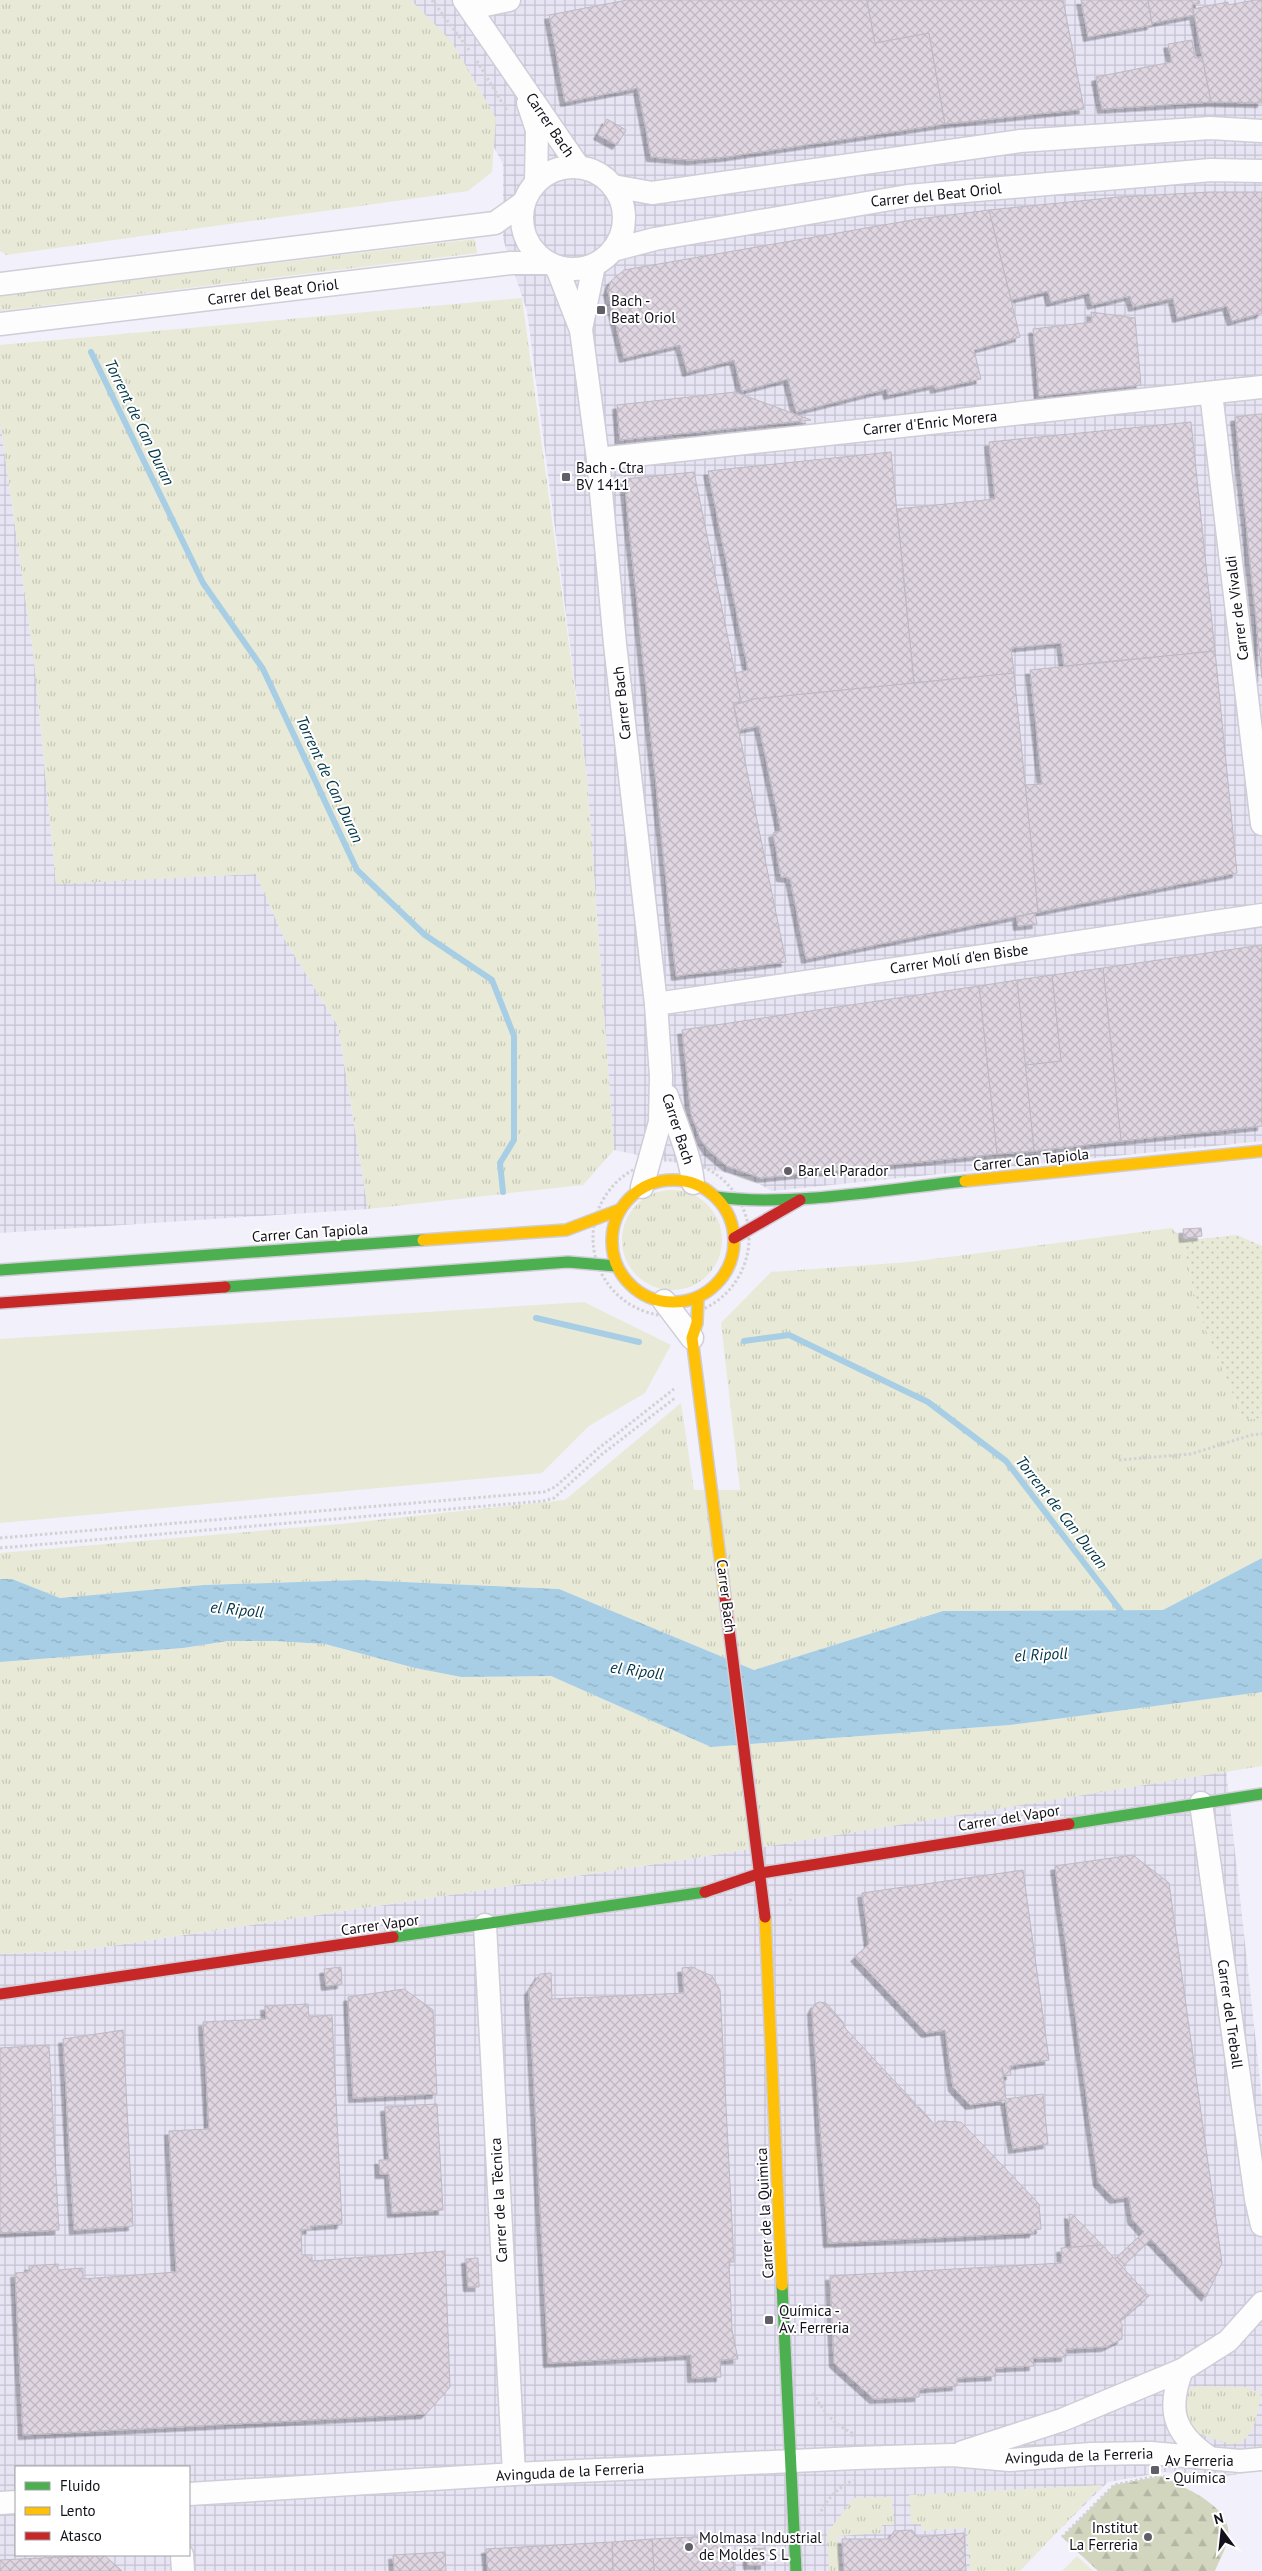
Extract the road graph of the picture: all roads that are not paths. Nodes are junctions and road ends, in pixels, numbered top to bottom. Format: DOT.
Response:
graph roads {
  1 [pos="509,0"];
  2 [pos="468,4"];
  3 [pos="522,83"];
  4 [pos="1262,131"];
  5 [pos="578,166"];
  6 [pos="1262,171"];
  7 [pos="536,182"];
  8 [pos="613,186"];
  9 [pos="523,203"];
  10 [pos="613,250"];
  11 [pos="551,265"];
  12 [pos="594,265"];
  13 [pos="0,284"];
  14 [pos="0,324"];
  15 [pos="581,330"];
  16 [pos="1262,387"];
  17 [pos="1211,393"];
  18 [pos="598,459"];
  19 [pos="1262,824"];
  20 [pos="1262,915"];
  21 [pos="656,1004"];
  22 [pos="662,1076"];
  23 [pos="1262,1151"];
  24 [pos="643,1169"];
  25 [pos="692,1173"];
  26 [pos="716,1197"];
  27 [pos="802,1198"];
  28 [pos="619,1210"];
  29 [pos="734,1238"];
  30 [pos="616,1266"];
  31 [pos="0,1270"];
  32 [pos="698,1297"];
  33 [pos="0,1303"];
  34 [pos="669,1309"];
  35 [pos="692,1338"];
  36 [pos="1262,1794"];
  37 [pos="1201,1803"];
  38 [pos="760,1854"];
  39 [pos="762,1874"];
  40 [pos="485,1925"];
  41 [pos="0,1994"];
  42 [pos="1262,2225"];
  43 [pos="1262,2303"];
  44 [pos="1182,2370"];
  45 [pos="952,2456"];
  46 [pos="1207,2456"];
  47 [pos="1262,2459"];
  48 [pos="792,2463"];
  49 [pos="514,2474"];
  50 [pos="190,2494"];
  51 [pos="15,2502"];
  52 [pos="0,2503"];
  53 [pos="182,2556"];
  54 [pos="183,2571"];
  55 [pos="796,2571"];
  1 -- 2 [label="street"];
  2 -- 3 [label="street, Carrer Bach"];
  3 -- 5 [label="street, Carrer Bach"];
  3 -- 7 [label="street, Carrer Bach"];
  4 -- 8 [label="street"];
  5 -- 7 [label="street"];
  5 -- 8 [label="street"];
  6 -- 10 [label="street, Carrer del Beat Oriol"];
  7 -- 9 [label="street"];
  8 -- 10 [label="street, Carrer del Beat Oriol"];
  9 -- 11 [label="street"];
  9 -- 13 [label="street"];
  10 -- 12 [label="street, Carrer del Beat Oriol"];
  11 -- 12 [label="street, Carrer del Beat Oriol"];
  11 -- 14 [label="street, Carrer del Beat Oriol"];
  11 -- 15 [label="street, Carrer Bach"];
  12 -- 15 [label="street, Carrer Bach"];
  15 -- 18 [label="street, Carrer Bach"];
  16 -- 17 [label="street, Carrer d'Enric Morera"];
  17 -- 18 [label="street, Carrer d'Enric Morera"];
  17 -- 19 [label="street, Carrer de Vivaldi"];
  18 -- 21 [label="street, Carrer Bach"];
  20 -- 21 [label="street, Carrer Molí d'en Bisbe"];
  21 -- 22 [label="street, Carrer Bach"];
  22 -- 24 [label="street, Carrer Bach"];
  22 -- 25 [label="street, Carrer Bach"];
  23 -- 27 [label="street, Carrer Can Tapiola"];
  24 -- 25 [label="street"];
  24 -- 28 [label="street"];
  25 -- 26 [label="street"];
  26 -- 27 [label="street, Carrer Can Tapiola"];
  26 -- 29 [label="street"];
  27 -- 29 [label="street, Carrer Can Tapiola"];
  28 -- 30 [label="street"];
  28 -- 31 [label="street, Carrer Can Tapiola"];
  29 -- 32 [label="street"];
  30 -- 33 [label="street"];
  30 -- 34 [label="street"];
  32 -- 34 [label="street"];
  32 -- 35 [label="street, Carrer Bach"];
  34 -- 35 [label="street"];
  35 -- 38 [label="street, Carrer Bach"];
  36 -- 37 [label="street, Carrer del Vapor"];
  37 -- 39 [label="street, Carrer del Vapor"];
  37 -- 42 [label="street, Carrer del Treball"];
  38 -- 39 [label="street, Carrer de la Quimica"];
  39 -- 40 [label="street, Carrer Vapor"];
  39 -- 48 [label="street, Carrer de la Quimica"];
  40 -- 41 [label="street, Carrer Vapor"];
  40 -- 49 [label="street, Carrer de la Tècnica"];
  43 -- 44 [label="street, Avinguda de la Ferreria"];
  44 -- 45 [label="street, Avinguda de la Ferreria"];
  44 -- 46 [label="street, Avinguda de la Ferreria"];
  45 -- 46 [label="street, Avinguda de la Ferreria"];
  45 -- 48 [label="street, Avinguda de la Ferreria"];
  46 -- 47 [label="street, Avinguda de la Ferreria"];
  48 -- 49 [label="street, Avinguda de la Ferreria"];
  48 -- 55 [label="street, Carrer de la Quimica"];
  49 -- 50 [label="street, Avinguda de la Ferreria"];
  51 -- 52 [label="street"];
  53 -- 54 [label="street"];
}
